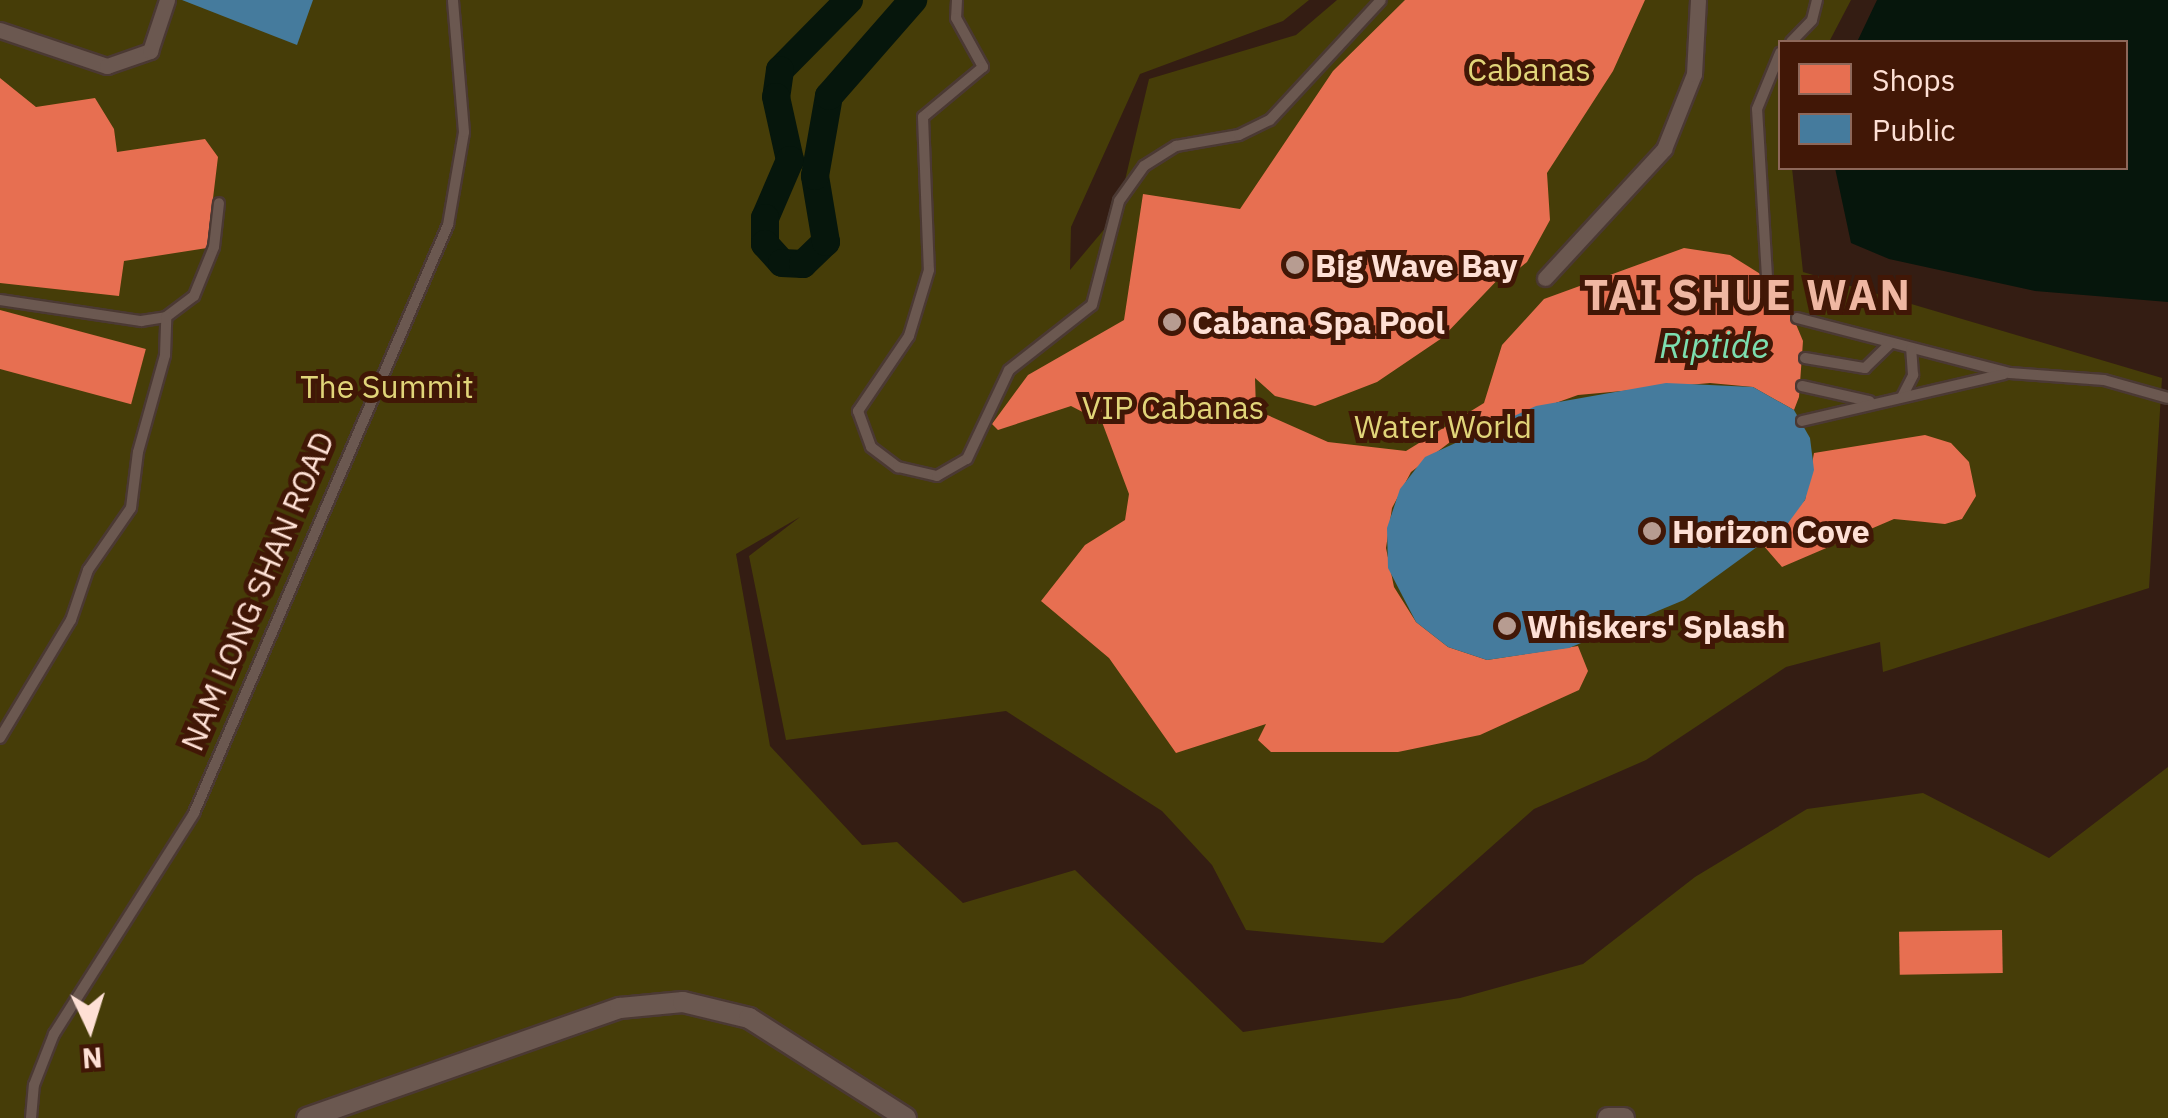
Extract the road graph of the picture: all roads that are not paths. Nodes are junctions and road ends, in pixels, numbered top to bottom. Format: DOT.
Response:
graph roads {
  1 [pos="167,0"];
  2 [pos="453,0"];
  3 [pos="958,0"];
  4 [pos="1381,0"];
  5 [pos="1698,0"];
  6 [pos="1817,0"];
  7 [pos="0,30"];
  8 [pos="1793,40"];
  9 [pos="1778,58"];
  10 [pos="219,203"];
  11 [pos="1767,277"];
  12 [pos="1545,278"];
  13 [pos="0,300"];
  14 [pos="166,317"];
  15 [pos="1797,318"];
  16 [pos="1890,344"];
  17 [pos="1911,349"];
  18 [pos="1806,358"];
  19 [pos="2010,372"];
  20 [pos="1802,386"];
  21 [pos="1902,397"];
  22 [pos="2168,398"];
  23 [pos="1875,402"];
  24 [pos="1802,422"];
  25 [pos="0,738"];
  26 [pos="31,1118"];
  27 [pos="308,1118"];
  28 [pos="906,1118"];
  29 [pos="1608,1118"];
  30 [pos="1624,1118"];
  1 -- 7 [label="street"];
  2 -- 26 [label="lane, NAM LONG SHAN ROAD"];
  3 -- 4 [label="lane"];
  5 -- 12 [label="street"];
  6 -- 8 [label="lane"];
  9 -- 11 [label="lane"];
  10 -- 14 [label="lane"];
  13 -- 14 [label="lane"];
  14 -- 25 [label="lane"];
  15 -- 16 [label="lane"];
  16 -- 17 [label="lane"];
  16 -- 18 [label="lane"];
  17 -- 19 [label="lane"];
  17 -- 21 [label="lane"];
  19 -- 21 [label="lane"];
  19 -- 22 [label="lane"];
  20 -- 23 [label="lane"];
  21 -- 23 [label="lane"];
  23 -- 24 [label="lane"];
  27 -- 28 [label="street"];
  29 -- 30 [label="street"];
}
